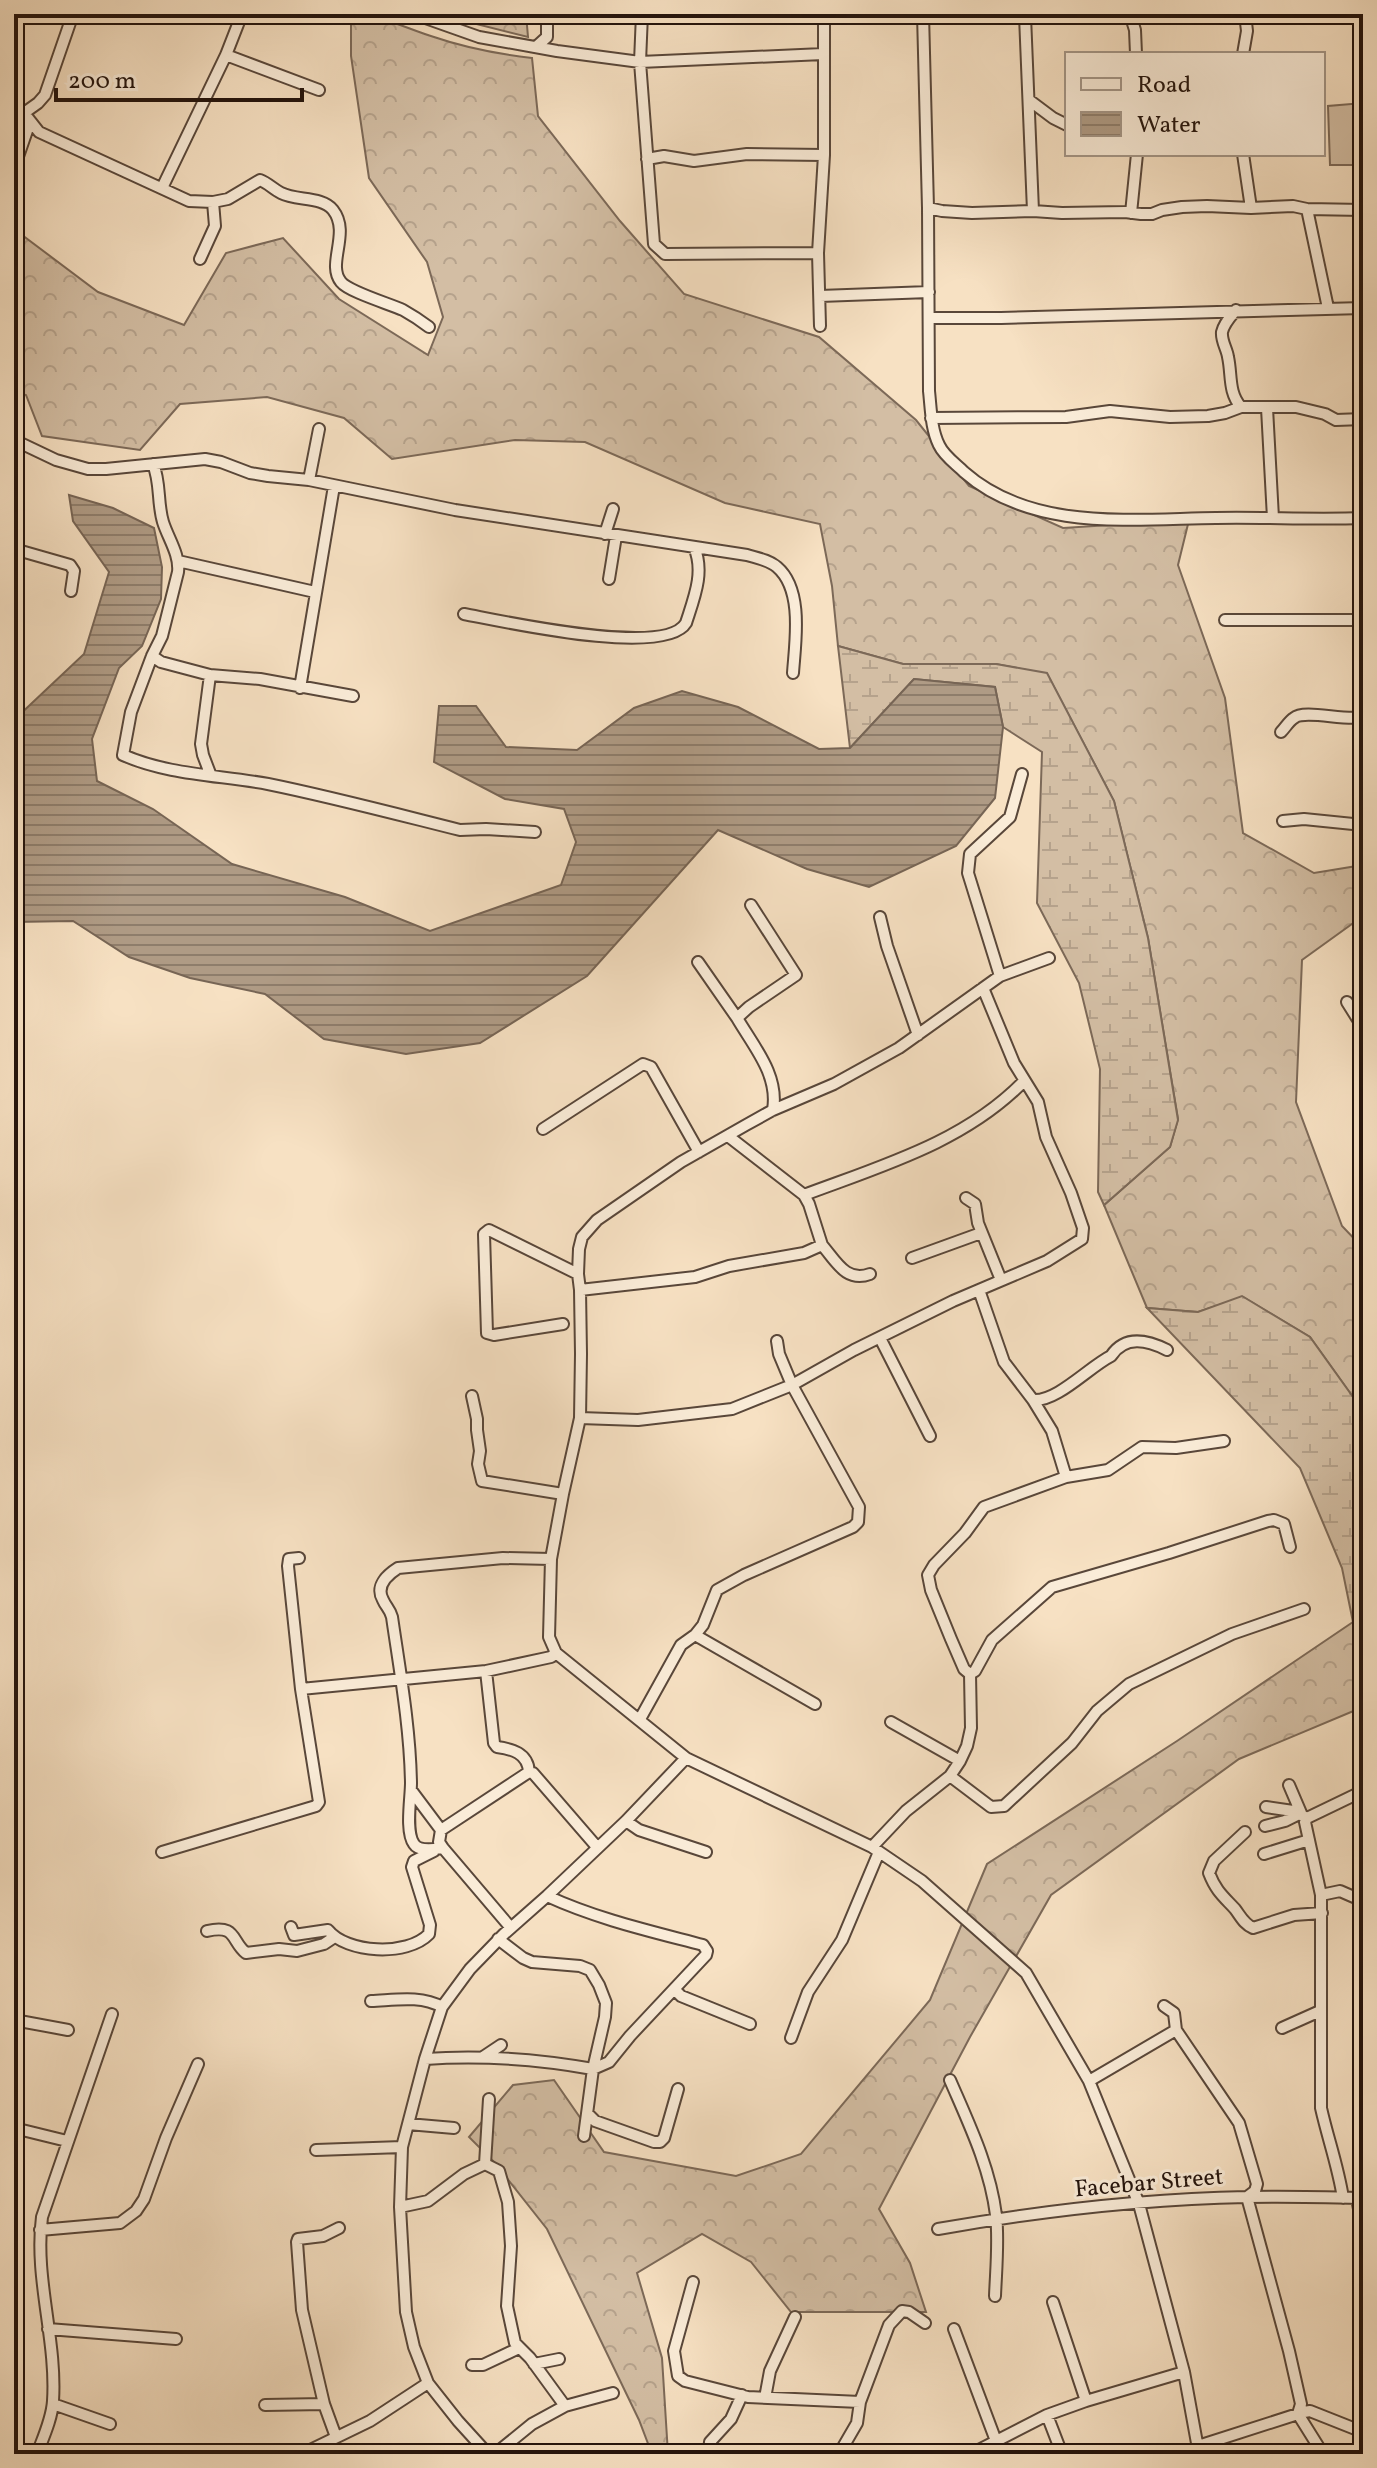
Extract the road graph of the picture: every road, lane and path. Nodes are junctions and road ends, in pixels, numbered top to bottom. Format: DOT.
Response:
graph roads {
  1 [pos="73,14"];
  2 [pos="242,14"];
  3 [pos="414,14"];
  4 [pos="547,14"];
  5 [pos="642,14"];
  6 [pos="824,14"];
  7 [pos="923,14"];
  8 [pos="1003,14"];
  9 [pos="1076,14"];
  10 [pos="1130,14"];
  11 [pos="1245,14"];
  12 [pos="1025,16"];
  13 [pos="536,47"];
  14 [pos="1136,52"];
  15 [pos="1243,52"];
  16 [pos="823,54"];
  17 [pos="226,55"];
  18 [pos="640,62"];
  19 [pos="319,90"];
  20 [pos="1029,100"];
  21 [pos="23,115"];
  22 [pos="1065,124"];
  23 [pos="824,155"];
  24 [pos="1137,156"];
  25 [pos="1243,156"];
  26 [pos="647,159"];
  27 [pos="14,168"];
  28 [pos="162,188"];
  29 [pos="213,202"];
  30 [pos="928,208"];
  31 [pos="1251,208"];
  32 [pos="1307,209"];
  33 [pos="1363,210"];
  34 [pos="1033,211"];
  35 [pos="1131,213"];
  36 [pos="818,253"];
  37 [pos="200,259"];
  38 [pos="929,292"];
  39 [pos="820,296"];
  40 [pos="1328,308"];
  41 [pos="1363,308"];
  42 [pos="1236,310"];
  43 [pos="929,318"];
  44 [pos="820,326"];
  45 [pos="429,327"];
  46 [pos="1241,407"];
  47 [pos="1267,408"];
  48 [pos="931,418"];
  49 [pos="1363,419"];
  50 [pos="319,429"];
  51 [pos="14,440"];
  52 [pos="153,464"];
  53 [pos="309,480"];
  54 [pos="334,486"];
  55 [pos="613,509"];
  56 [pos="1273,518"];
  57 [pos="1363,518"];
  58 [pos="610,535"];
  59 [pos="694,547"];
  60 [pos="14,549"];
  61 [pos="178,561"];
  62 [pos="609,579"];
  63 [pos="71,591"];
  64 [pos="315,592"];
  65 [pos="464,614"];
  66 [pos="1225,620"];
  67 [pos="1363,620"];
  68 [pos="152,656"];
  69 [pos="793,673"];
  70 [pos="210,675"];
  71 [pos="300,688"];
  72 [pos="353,696"];
  73 [pos="1363,717"];
  74 [pos="1281,732"];
  75 [pos="1022,774"];
  76 [pos="211,776"];
  77 [pos="1283,821"];
  78 [pos="1363,825"];
  79 [pos="535,832"];
  80 [pos="751,905"];
  81 [pos="880,917"];
  82 [pos="1049,958"];
  83 [pos="698,962"];
  84 [pos="1000,976"];
  85 [pos="983,988"];
  86 [pos="1347,1002"];
  87 [pos="737,1018"];
  88 [pos="1363,1023"];
  89 [pos="918,1035"];
  90 [pos="1024,1081"];
  91 [pos="773,1110"];
  92 [pos="543,1129"];
  93 [pos="728,1136"];
  94 [pos="699,1152"];
  95 [pos="804,1195"];
  96 [pos="966,1198"];
  97 [pos="981,1233"];
  98 [pos="822,1245"];
  99 [pos="912,1258"];
  100 [pos="578,1274"];
  101 [pos="870,1274"];
  102 [pos="1001,1280"];
  103 [pos="580,1290"];
  104 [pos="979,1290"];
  105 [pos="563,1324"];
  106 [pos="880,1338"];
  107 [pos="777,1341"];
  108 [pos="1167,1350"];
  109 [pos="792,1385"];
  110 [pos="472,1396"];
  111 [pos="1038,1403"];
  112 [pos="580,1418"];
  113 [pos="930,1436"];
  114 [pos="1224,1441"];
  115 [pos="1066,1477"];
  116 [pos="563,1494"];
  117 [pos="1290,1547"];
  118 [pos="299,1558"];
  119 [pos="551,1559"];
  120 [pos="1304,1609"];
  121 [pos="695,1635"];
  122 [pos="556,1653"];
  123 [pos="486,1671"];
  124 [pos="970,1674"];
  125 [pos="401,1679"];
  126 [pos="301,1689"];
  127 [pos="815,1704"];
  128 [pos="640,1719"];
  129 [pos="891,1722"];
  130 [pos="686,1758"];
  131 [pos="960,1761"];
  132 [pos="529,1772"];
  133 [pos="950,1776"];
  134 [pos="1289,1785"];
  135 [pos="411,1790"];
  136 [pos="1363,1791"];
  137 [pos="1266,1807"];
  138 [pos="1304,1815"];
  139 [pos="626,1821"];
  140 [pos="1265,1826"];
  141 [pos="441,1830"];
  142 [pos="1245,1832"];
  143 [pos="1309,1840"];
  144 [pos="597,1847"];
  145 [pos="440,1848"];
  146 [pos="876,1850"];
  147 [pos="162,1852"];
  148 [pos="706,1852"];
  149 [pos="1264,1854"];
  150 [pos="1321,1895"];
  151 [pos="547,1896"];
  152 [pos="1363,1901"];
  153 [pos="1322,1913"];
  154 [pos="291,1927"];
  155 [pos="511,1928"];
  156 [pos="207,1931"];
  157 [pos="333,1938"];
  158 [pos="498,1939"];
  159 [pos="675,1990"];
  160 [pos="371,2001"];
  161 [pos="1164,2006"];
  162 [pos="442,2007"];
  163 [pos="1320,2011"];
  164 [pos="112,2014"];
  165 [pos="14,2020"];
  166 [pos="750,2024"];
  167 [pos="1282,2028"];
  168 [pos="68,2030"];
  169 [pos="1176,2030"];
  170 [pos="791,2038"];
  171 [pos="501,2045"];
  172 [pos="483,2057"];
  173 [pos="425,2059"];
  174 [pos="198,2064"];
  175 [pos="593,2069"];
  176 [pos="950,2080"];
  177 [pos="1089,2081"];
  178 [pos="678,2089"];
  179 [pos="489,2099"];
  180 [pos="588,2114"];
  181 [pos="408,2124"];
  182 [pos="14,2128"];
  183 [pos="454,2128"];
  184 [pos="584,2136"];
  185 [pos="67,2141"];
  186 [pos="402,2147"];
  187 [pos="316,2150"];
  188 [pos="485,2164"];
  189 [pos="1247,2197"];
  190 [pos="1343,2198"];
  191 [pos="1360,2198"];
  192 [pos="1139,2204"];
  193 [pos="400,2207"];
  194 [pos="996,2219"];
  195 [pos="339,2228"];
  196 [pos="938,2229"];
  197 [pos="40,2230"];
  198 [pos="1363,2231"];
  199 [pos="693,2282"];
  200 [pos="995,2296"];
  201 [pos="1053,2302"];
  202 [pos="795,2317"];
  203 [pos="925,2323"];
  204 [pos="48,2329"];
  205 [pos="954,2329"];
  206 [pos="176,2339"];
  207 [pos="519,2348"];
  208 [pos="559,2359"];
  209 [pos="534,2364"];
  210 [pos="472,2365"];
  211 [pos="1184,2372"];
  212 [pos="428,2383"];
  213 [pos="613,2393"];
  214 [pos="742,2395"];
  215 [pos="765,2398"];
  216 [pos="1086,2401"];
  217 [pos="860,2402"];
  218 [pos="53,2404"];
  219 [pos="324,2404"];
  220 [pos="265,2405"];
  221 [pos="565,2406"];
  222 [pos="1298,2414"];
  223 [pos="1047,2415"];
  224 [pos="110,2424"];
  225 [pos="1363,2432"];
  226 [pos="336,2437"];
  227 [pos="996,2441"];
  228 [pos="1198,2450"];
  229 [pos="709,2451"];
  230 [pos="37,2454"];
  231 [pos="302,2454"];
  232 [pos="488,2454"];
  233 [pos="495,2454"];
  234 [pos="839,2454"];
  235 [pos="971,2454"];
  236 [pos="1062,2454"];
  237 [pos="1323,2454"];
  1 -- 21 [label="street"];
  2 -- 17 [label="street"];
  3 -- 13 [label="street"];
  4 -- 13 [label="street"];
  5 -- 18 [label="street"];
  6 -- 16 [label="street"];
  7 -- 30 [label="street"];
  8 -- 12 [label="street"];
  9 -- 12 [label="street"];
  10 -- 14 [label="street"];
  11 -- 15 [label="street"];
  12 -- 20 [label="street"];
  13 -- 18 [label="street"];
  16 -- 18 [label="street"];
  16 -- 23 [label="street"];
  17 -- 19 [label="street"];
  17 -- 28 [label="street"];
  18 -- 26 [label="street"];
  20 -- 22 [label="street"];
  20 -- 34 [label="street"];
  21 -- 27 [label="street"];
  21 -- 28 [label="street"];
  23 -- 26 [label="street"];
  23 -- 36 [label="street"];
  24 -- 35 [label="street"];
  25 -- 31 [label="street"];
  26 -- 36 [label="street"];
  28 -- 29 [label="street"];
  29 -- 37 [label="street"];
  29 -- 45 [label="street"];
  30 -- 34 [label="street"];
  30 -- 38 [label="street"];
  31 -- 32 [label="street"];
  31 -- 35 [label="street"];
  32 -- 33 [label="street"];
  32 -- 40 [label="street"];
  34 -- 35 [label="street"];
  36 -- 39 [label="street"];
  38 -- 39 [label="street"];
  38 -- 43 [label="street"];
  39 -- 44 [label="street"];
  40 -- 41 [label="street"];
  40 -- 42 [label="street"];
  42 -- 43 [label="street"];
  42 -- 46 [label="street"];
  43 -- 48 [label="street"];
  46 -- 47 [label="street"];
  46 -- 48 [label="street"];
  47 -- 49 [label="street"];
  47 -- 56 [label="street"];
  48 -- 56 [label="street"];
  50 -- 53 [label="street"];
  51 -- 52 [label="street"];
  52 -- 53 [label="street"];
  52 -- 61 [label="street"];
  53 -- 54 [label="street"];
  54 -- 58 [label="street"];
  54 -- 64 [label="street"];
  55 -- 58 [label="street"];
  56 -- 57 [label="street"];
  58 -- 59 [label="street"];
  58 -- 62 [label="street"];
  59 -- 65 [label="street"];
  59 -- 69 [label="street"];
  60 -- 63 [label="street"];
  61 -- 64 [label="street"];
  61 -- 68 [label="street"];
  64 -- 71 [label="street"];
  66 -- 67 [label="street"];
  68 -- 70 [label="street"];
  68 -- 76 [label="street"];
  70 -- 71 [label="street"];
  70 -- 76 [label="street"];
  71 -- 72 [label="street"];
  73 -- 74 [label="street"];
  75 -- 84 [label="street"];
  76 -- 79 [label="street"];
  77 -- 78 [label="street"];
  80 -- 87 [label="street"];
  81 -- 89 [label="street"];
  82 -- 84 [label="street"];
  83 -- 87 [label="street"];
  84 -- 85 [label="street"];
  85 -- 89 [label="street"];
  85 -- 90 [label="street"];
  86 -- 88 [label="street"];
  87 -- 91 [label="street"];
  89 -- 91 [label="street"];
  90 -- 95 [label="street"];
  90 -- 102 [label="street"];
  91 -- 93 [label="street"];
  92 -- 94 [label="street"];
  93 -- 94 [label="street"];
  93 -- 95 [label="street"];
  94 -- 100 [label="street"];
  95 -- 98 [label="street"];
  96 -- 97 [label="street"];
  97 -- 99 [label="street"];
  97 -- 102 [label="street"];
  98 -- 101 [label="street"];
  98 -- 103 [label="street"];
  100 -- 103 [label="street"];
  100 -- 105 [label="street"];
  102 -- 104 [label="street"];
  103 -- 112 [label="street"];
  104 -- 106 [label="street"];
  104 -- 111 [label="street"];
  106 -- 109 [label="street"];
  106 -- 113 [label="street"];
  107 -- 109 [label="street"];
  108 -- 111 [label="street"];
  109 -- 112 [label="street"];
  109 -- 121 [label="street"];
  110 -- 116 [label="street"];
  111 -- 115 [label="street"];
  112 -- 116 [label="street"];
  114 -- 115 [label="street"];
  115 -- 124 [label="street"];
  116 -- 119 [label="street"];
  117 -- 124 [label="street"];
  118 -- 126 [label="street"];
  119 -- 122 [label="street"];
  119 -- 125 [label="street"];
  120 -- 133 [label="street"];
  121 -- 127 [label="street"];
  121 -- 128 [label="street"];
  122 -- 123 [label="street"];
  122 -- 128 [label="street"];
  123 -- 125 [label="street"];
  123 -- 132 [label="street"];
  124 -- 131 [label="street"];
  125 -- 126 [label="street"];
  125 -- 135 [label="street"];
  126 -- 147 [label="street"];
  128 -- 130 [label="street"];
  129 -- 131 [label="street"];
  130 -- 139 [label="street"];
  130 -- 146 [label="street"];
  131 -- 133 [label="street"];
  132 -- 141 [label="street"];
  132 -- 144 [label="street"];
  133 -- 146 [label="street"];
  134 -- 138 [label="street"];
  135 -- 141 [label="street"];
  135 -- 145 [label="street"];
  136 -- 138 [label="street"];
  137 -- 138 [label="street"];
  138 -- 140 [label="street"];
  138 -- 143 [label="street"];
  139 -- 144 [label="street"];
  139 -- 148 [label="street"];
  141 -- 145 [label="street"];
  142 -- 153 [label="street"];
  143 -- 149 [label="street"];
  143 -- 150 [label="street"];
  144 -- 151 [label="street"];
  145 -- 155 [label="street"];
  145 -- 157 [label="street"];
  146 -- 170 [label="street"];
  146 -- 177 [label="street"];
  150 -- 152 [label="street"];
  150 -- 153 [label="street"];
  151 -- 155 [label="street"];
  151 -- 159 [label="street"];
  153 -- 163 [label="street"];
  154 -- 157 [label="street"];
  155 -- 158 [label="street"];
  156 -- 157 [label="street"];
  158 -- 162 [label="street"];
  158 -- 175 [label="street"];
  159 -- 166 [label="street"];
  159 -- 175 [label="street"];
  160 -- 162 [label="street"];
  161 -- 169 [label="street"];
  162 -- 173 [label="street"];
  163 -- 167 [label="street"];
  163 -- 190 [label="street"];
  164 -- 185 [label="street"];
  165 -- 168 [label="street"];
  169 -- 177 [label="street"];
  169 -- 189 [label="street"];
  171 -- 172 [label="street"];
  172 -- 173 [label="street"];
  172 -- 175 [label="street"];
  173 -- 181 [label="street"];
  174 -- 197 [label="street"];
  175 -- 180 [label="street"];
  176 -- 194 [label="street"];
  177 -- 192 [label="street"];
  178 -- 180 [label="street"];
  179 -- 188 [label="street"];
  180 -- 184 [label="street"];
  181 -- 183 [label="street"];
  181 -- 186 [label="street"];
  182 -- 185 [label="street"];
  185 -- 197 [label="street"];
  186 -- 187 [label="street"];
  186 -- 193 [label="street"];
  188 -- 193 [label="street"];
  188 -- 207 [label="street"];
  189 -- 190 [label="street, Facebar Street"];
  189 -- 192 [label="street, Facebar Street"];
  189 -- 222 [label="street"];
  190 -- 191 [label="street, Facebar Street"];
  191 -- 198 [label="street"];
  192 -- 194 [label="street, Facebar Street"];
  192 -- 211 [label="street"];
  193 -- 212 [label="street"];
  194 -- 196 [label="street, Facebar Street"];
  194 -- 200 [label="street"];
  195 -- 219 [label="street"];
  197 -- 204 [label="street"];
  199 -- 214 [label="street"];
  201 -- 216 [label="street"];
  202 -- 215 [label="street"];
  203 -- 217 [label="street"];
  204 -- 206 [label="street"];
  204 -- 218 [label="street"];
  205 -- 227 [label="street"];
  207 -- 209 [label="street"];
  207 -- 210 [label="street"];
  208 -- 209 [label="street"];
  209 -- 221 [label="street"];
  211 -- 216 [label="street"];
  211 -- 228 [label="street"];
  212 -- 226 [label="street"];
  212 -- 232 [label="street"];
  213 -- 221 [label="street"];
  214 -- 215 [label="street"];
  214 -- 229 [label="street"];
  215 -- 217 [label="street"];
  216 -- 223 [label="street"];
  217 -- 234 [label="street"];
  218 -- 224 [label="street"];
  218 -- 230 [label="street"];
  219 -- 220 [label="street"];
  219 -- 226 [label="street"];
  221 -- 233 [label="street"];
  222 -- 225 [label="street"];
  222 -- 228 [label="street"];
  222 -- 237 [label="street"];
  223 -- 227 [label="street"];
  223 -- 236 [label="street"];
  226 -- 231 [label="street"];
  227 -- 235 [label="street"];
}
